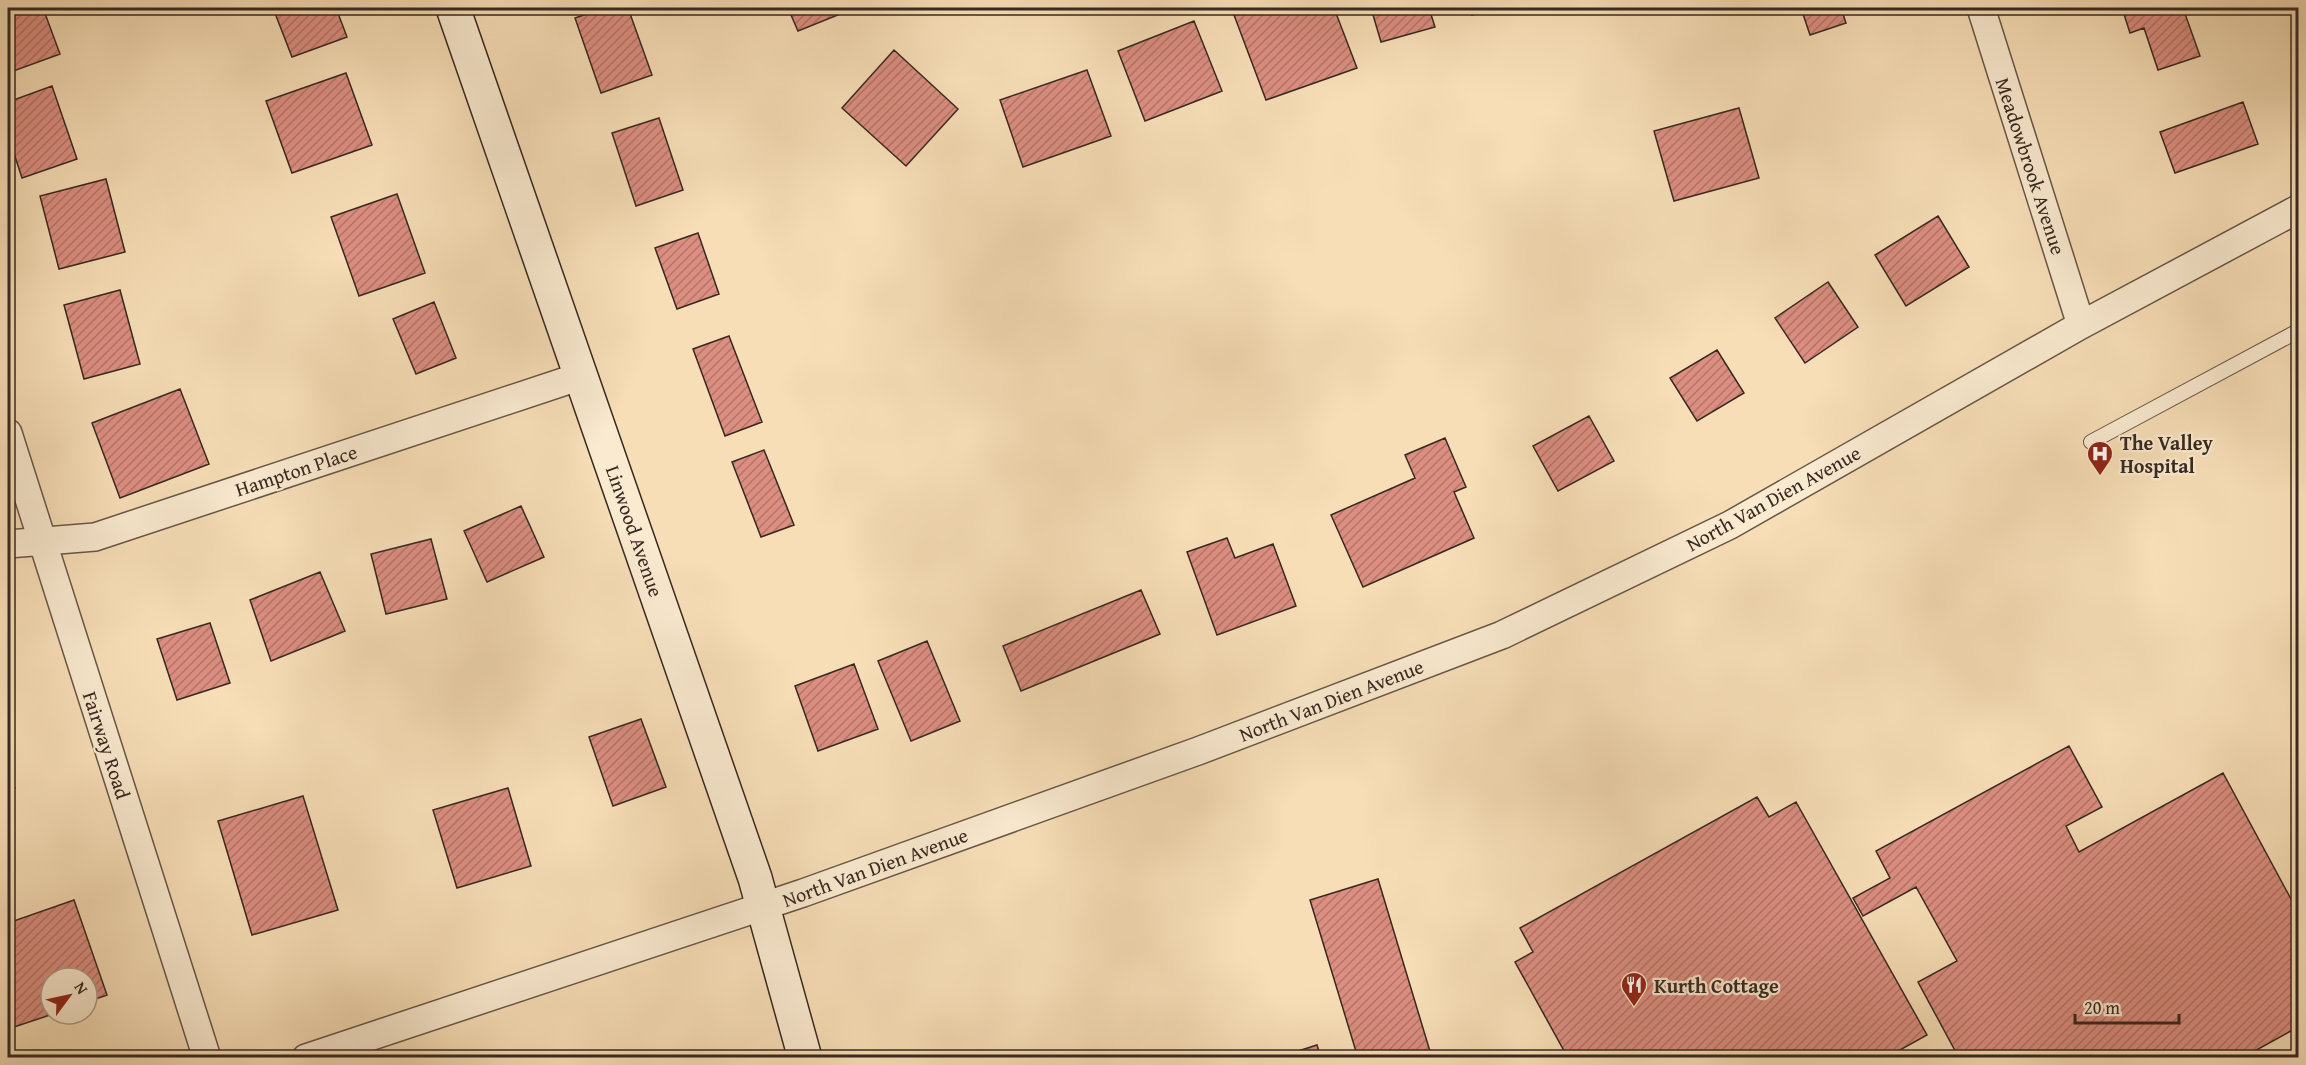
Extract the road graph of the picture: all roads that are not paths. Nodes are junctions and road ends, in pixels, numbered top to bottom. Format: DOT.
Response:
graph roads {
  1 [pos="453,8"];
  2 [pos="1980,8"];
  3 [pos="2298,208"];
  4 [pos="2081,325"];
  5 [pos="2298,331"];
  6 [pos="581,376"];
  7 [pos="8,433"];
  8 [pos="2091,442"];
  9 [pos="42,542"];
  10 [pos="8,544"];
  11 [pos="762,907"];
  12 [pos="207,1058"];
  13 [pos="306,1058"];
  14 [pos="805,1058"];
  1 -- 6 [label="main road, Linwood Avenue"];
  2 -- 4 [label="street, Meadowbrook Avenue"];
  3 -- 4 [label="street, North Van Dien Avenue"];
  4 -- 11 [label="street, North Van Dien Avenue"];
  5 -- 8 [label="lane"];
  6 -- 9 [label="street, Hampton Place"];
  6 -- 11 [label="main road, Linwood Avenue"];
  7 -- 9 [label="street, Fairway Road"];
  9 -- 10 [label="street, Hampton Place"];
  9 -- 12 [label="street, Fairway Road"];
  11 -- 13 [label="street, North Van Dien Avenue"];
  11 -- 14 [label="main road, Linwood Avenue"];
}
